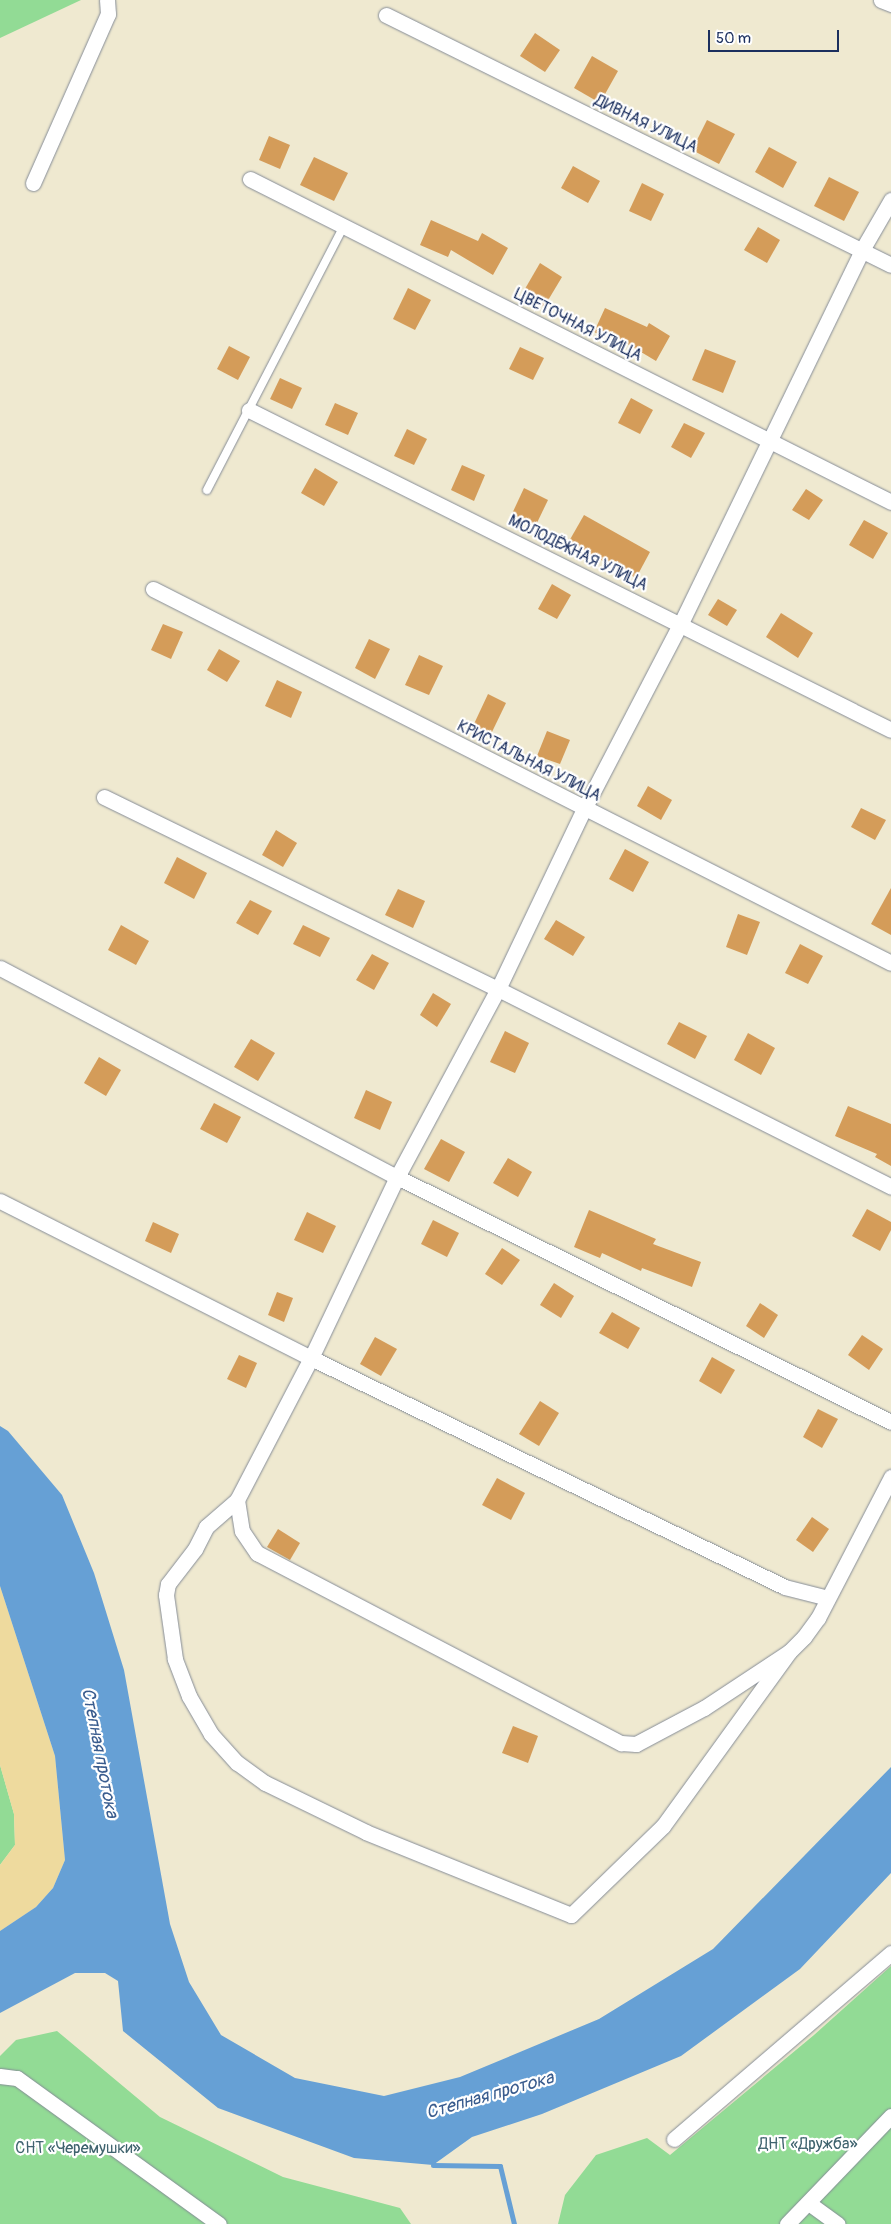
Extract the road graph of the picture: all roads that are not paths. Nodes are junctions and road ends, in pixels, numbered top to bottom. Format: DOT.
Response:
graph roads {
  1 [pos="107,0"];
  2 [pos="881,0"];
  3 [pos="891,4"];
  4 [pos="386,15"];
  5 [pos="250,179"];
  6 [pos="33,183"];
  7 [pos="891,200"];
  8 [pos="344,226"];
  9 [pos="862,250"];
  10 [pos="891,265"];
  11 [pos="249,410"];
  12 [pos="771,442"];
  13 [pos="208,490"];
  14 [pos="891,502"];
  15 [pos="153,589"];
  16 [pos="681,624"];
  17 [pos="891,730"];
  18 [pos="104,797"];
  19 [pos="584,809"];
  20 [pos="891,962"];
  21 [pos="0,968"];
  22 [pos="498,989"];
  23 [pos="397,1177"];
  24 [pos="891,1187"];
  25 [pos="0,1201"];
  26 [pos="310,1358"];
  27 [pos="891,1422"];
  28 [pos="891,1477"];
  29 [pos="237,1500"];
  30 [pos="828,1598"];
  31 [pos="789,1652"];
  32 [pos="891,1953"];
  33 [pos="0,2076"];
  34 [pos="891,2116"];
  35 [pos="674,2139"];
  36 [pos="810,2204"];
  37 [pos="219,2224"];
  38 [pos="787,2224"];
  39 [pos="838,2224"];
  1 -- 6 [label="street"];
  2 -- 3 [label="street"];
  4 -- 9 [label="street, ДИВНАЯ УЛИЦА"];
  5 -- 8 [label="street, ЦВЕТОЧНАЯ УЛИЦА"];
  7 -- 9 [label="street"];
  8 -- 11 [label="lane"];
  8 -- 12 [label="street, ЦВЕТОЧНАЯ УЛИЦА"];
  9 -- 10 [label="street, ДИВНАЯ УЛИЦА"];
  9 -- 12 [label="street"];
  11 -- 13 [label="lane"];
  11 -- 16 [label="street, МОЛОДЁЖНАЯ УЛИЦА"];
  12 -- 14 [label="street, ЦВЕТОЧНАЯ УЛИЦА"];
  12 -- 16 [label="street"];
  15 -- 19 [label="street, КРИСТАЛЬНАЯ УЛИЦА"];
  16 -- 17 [label="street, МОЛОДЁЖНАЯ УЛИЦА"];
  16 -- 19 [label="street"];
  18 -- 22 [label="street"];
  19 -- 20 [label="street, КРИСТАЛЬНАЯ УЛИЦА"];
  19 -- 22 [label="street"];
  21 -- 23 [label="street"];
  22 -- 23 [label="street"];
  22 -- 24 [label="street"];
  23 -- 26 [label="street"];
  23 -- 27 [label="street"];
  25 -- 26 [label="street"];
  26 -- 29 [label="street"];
  26 -- 30 [label="street"];
  28 -- 30 [label="street"];
  29 -- 31 [label="street"];
  29 -- 31 [label="street"];
  30 -- 31 [label="street"];
  32 -- 35 [label="street"];
  33 -- 37 [label="street"];
  34 -- 36 [label="street"];
  36 -- 38 [label="street"];
  36 -- 39 [label="street"];
}
